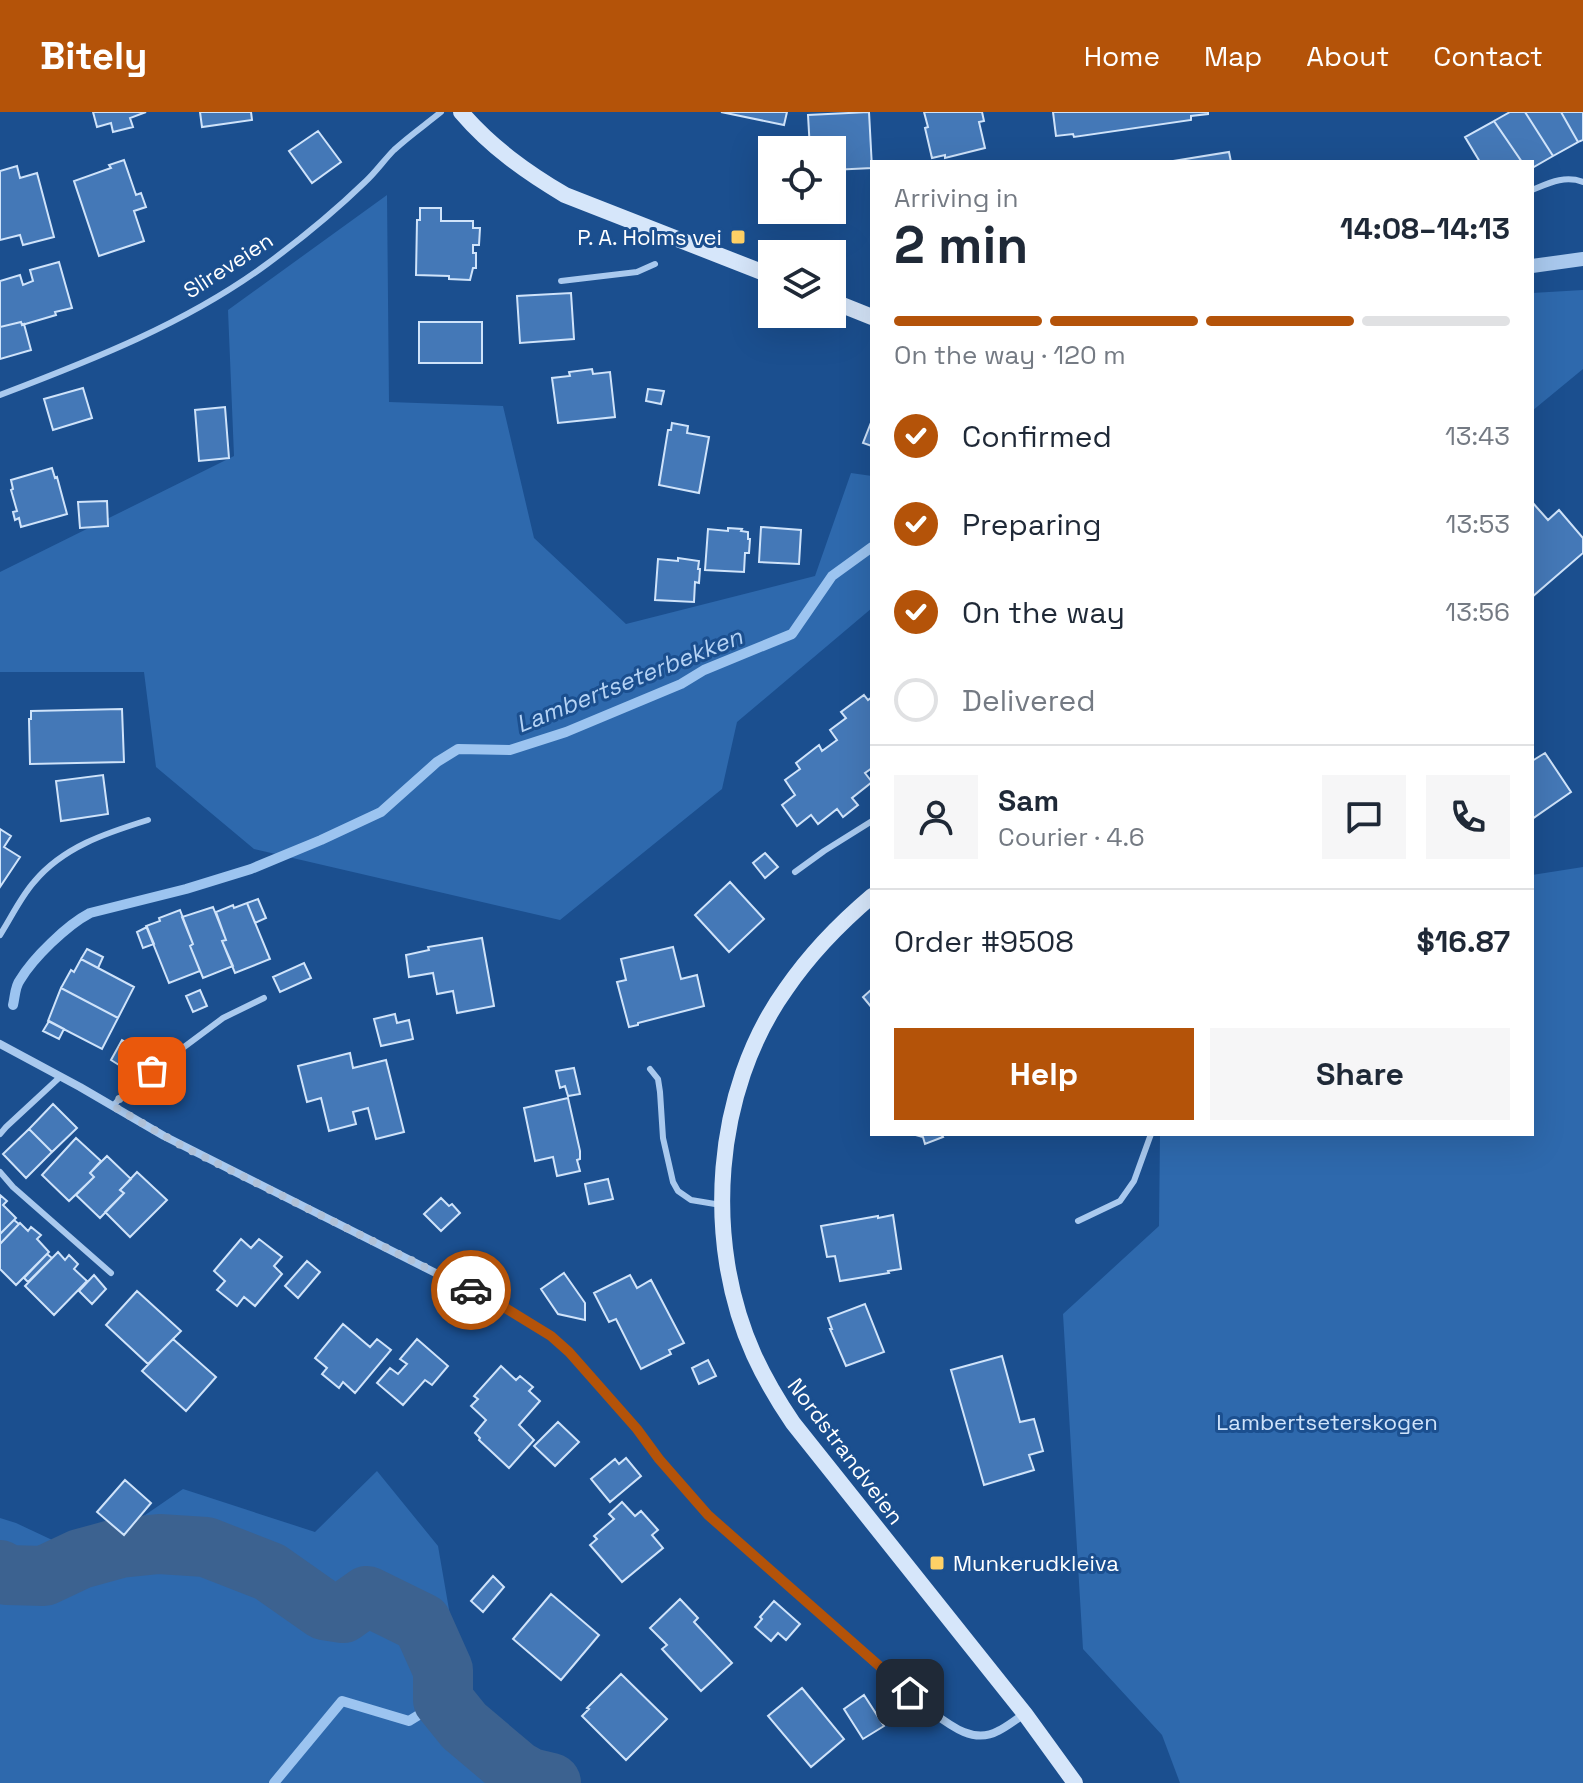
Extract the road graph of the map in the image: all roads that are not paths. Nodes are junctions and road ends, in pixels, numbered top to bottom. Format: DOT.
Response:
graph roads {
  1 [pos="441,112"];
  2 [pos="461,112"];
  3 [pos="1583,182"];
  4 [pos="1534,189"];
  5 [pos="1583,259"];
  6 [pos="655,264"];
  7 [pos="1534,266"];
  8 [pos="758,271"];
  9 [pos="561,281"];
  10 [pos="846,307"];
  11 [pos="870,316"];
  12 [pos="0,395"];
  13 [pos="148,820"];
  14 [pos="870,822"];
  15 [pos="795,872"];
  16 [pos="870,898"];
  17 [pos="0,935"];
  18 [pos="264,998"];
  19 [pos="0,1044"];
  20 [pos="650,1069"];
  21 [pos="60,1077"];
  22 [pos="113,1106"];
  23 [pos="0,1134"];
  24 [pos="1150,1136"];
  25 [pos="0,1172"];
  26 [pos="721,1205"];
  27 [pos="1078,1221"];
  28 [pos="111,1273"];
  29 [pos="1025,1714"];
  30 [pos="1075,1783"];
  1 -- 12 [label="lane, Slireveien"];
  2 -- 8 [label="main road"];
  3 -- 4 [label="lane"];
  5 -- 7 [label="street"];
  6 -- 9 [label="lane"];
  10 -- 11 [label="main road"];
  13 -- 17 [label="lane"];
  14 -- 15 [label="lane"];
  16 -- 26 [label="main road, Nordstrandveien"];
  18 -- 22 [label="lane"];
  19 -- 21 [label="street"];
  20 -- 26 [label="lane"];
  21 -- 22 [label="street"];
  21 -- 23 [label="lane"];
  22 -- 29 [label="street"];
  24 -- 27 [label="lane"];
  25 -- 28 [label="lane"];
  26 -- 29 [label="main road, Nordstrandveien"];
  29 -- 30 [label="main road, Nordstrandveien"];
}
